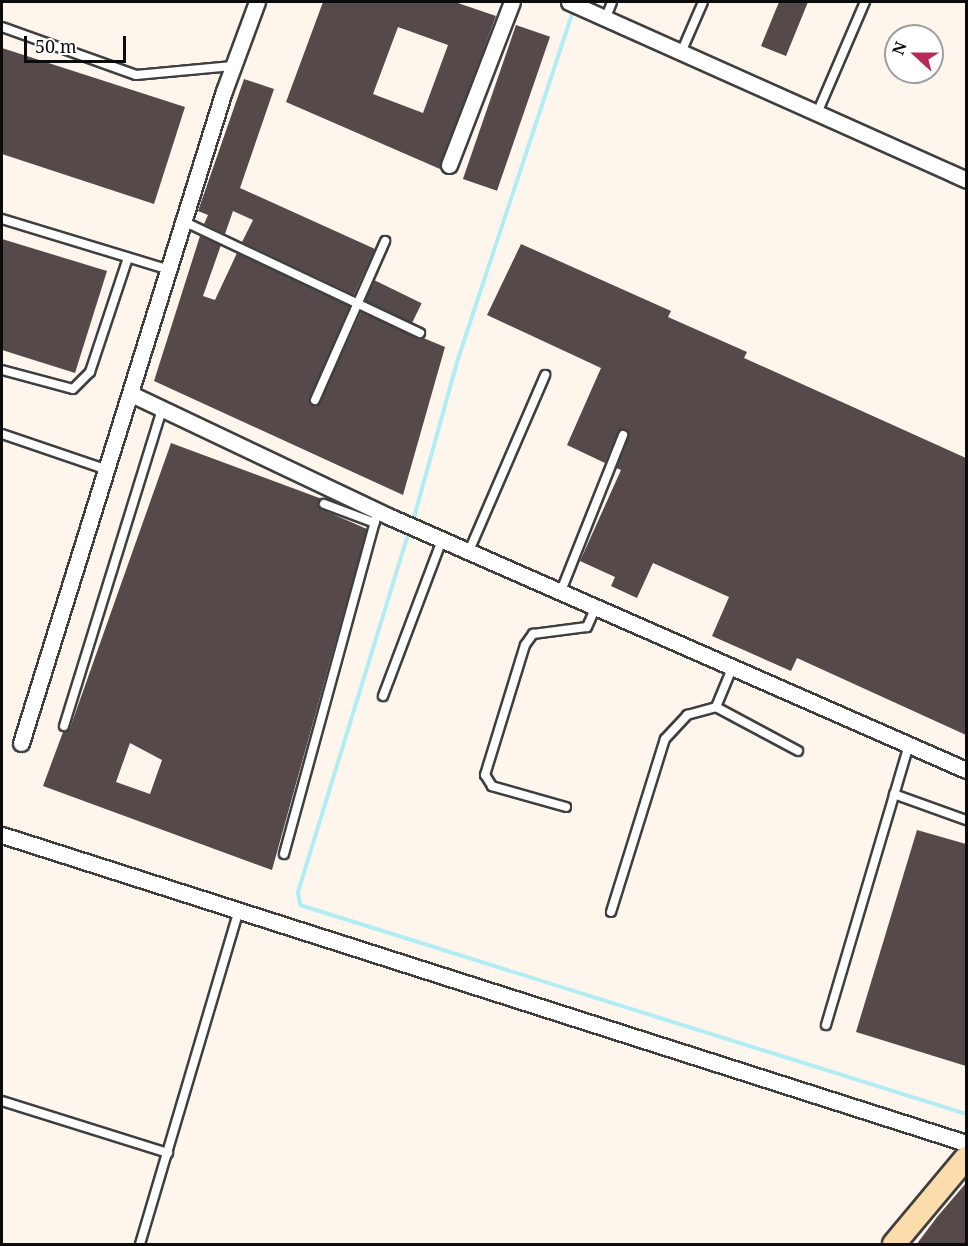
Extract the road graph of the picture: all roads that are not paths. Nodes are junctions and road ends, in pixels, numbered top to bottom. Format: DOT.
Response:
graph roads {
  1 [pos="257,2"];
  2 [pos="512,2"];
  3 [pos="569,2"];
  4 [pos="612,2"];
  5 [pos="704,2"];
  6 [pos="865,2"];
  7 [pos="606,17"];
  8 [pos="2,27"];
  9 [pos="682,48"];
  10 [pos="233,66"];
  11 [pos="818,111"];
  12 [pos="449,165"];
  13 [pos="966,180"];
  14 [pos="2,219"];
  15 [pos="185,222"];
  16 [pos="385,241"];
  17 [pos="128,258"];
  18 [pos="170,270"];
  19 [pos="357,303"];
  20 [pos="420,333"];
  21 [pos="2,370"];
  22 [pos="545,375"];
  23 [pos="131,394"];
  24 [pos="315,400"];
  25 [pos="162,409"];
  26 [pos="2,434"];
  27 [pos="623,435"];
  28 [pos="108,470"];
  29 [pos="324,504"];
  30 [pos="380,517"];
  31 [pos="439,538"];
  32 [pos="469,551"];
  33 [pos="561,591"];
  34 [pos="596,607"];
  35 [pos="733,666"];
  36 [pos="383,696"];
  37 [pos="716,707"];
  38 [pos="64,726"];
  39 [pos="21,743"];
  40 [pos="909,744"];
  41 [pos="798,751"];
  42 [pos="966,770"];
  43 [pos="894,794"];
  44 [pos="566,807"];
  45 [pos="966,820"];
  46 [pos="2,835"];
  47 [pos="284,854"];
  48 [pos="239,910"];
  49 [pos="611,912"];
  50 [pos="826,1025"];
  51 [pos="2,1101"];
  52 [pos="966,1143"];
  53 [pos="168,1153"];
  54 [pos="966,1158"];
  55 [pos="140,1245"];
  56 [pos="894,1245"];
  1 -- 10 [label="street"];
  2 -- 12 [label="street"];
  3 -- 7 [label="street"];
  4 -- 7 [label="lane"];
  5 -- 9 [label="lane"];
  6 -- 11 [label="lane"];
  7 -- 9 [label="street"];
  8 -- 10 [label="lane"];
  9 -- 11 [label="street"];
  10 -- 15 [label="street"];
  11 -- 13 [label="street"];
  14 -- 17 [label="lane"];
  15 -- 18 [label="street"];
  15 -- 19 [label="lane"];
  16 -- 19 [label="lane"];
  17 -- 18 [label="lane"];
  17 -- 21 [label="lane"];
  18 -- 23 [label="street"];
  19 -- 20 [label="lane"];
  19 -- 24 [label="lane"];
  22 -- 32 [label="lane"];
  23 -- 25 [label="street"];
  23 -- 28 [label="street"];
  25 -- 30 [label="street"];
  25 -- 38 [label="lane"];
  26 -- 28 [label="lane"];
  27 -- 33 [label="lane"];
  28 -- 39 [label="street"];
  29 -- 30 [label="lane"];
  30 -- 31 [label="street"];
  30 -- 47 [label="lane"];
  31 -- 32 [label="street"];
  31 -- 36 [label="lane"];
  32 -- 33 [label="street"];
  33 -- 34 [label="street"];
  34 -- 35 [label="street"];
  34 -- 44 [label="lane"];
  35 -- 37 [label="lane"];
  35 -- 40 [label="street"];
  37 -- 41 [label="lane"];
  37 -- 49 [label="lane"];
  40 -- 42 [label="street"];
  40 -- 43 [label="lane"];
  43 -- 45 [label="lane"];
  43 -- 50 [label="lane"];
  46 -- 48 [label="street"];
  48 -- 52 [label="street"];
  48 -- 53 [label="lane"];
  51 -- 53 [label="lane"];
  53 -- 55 [label="lane"];
  54 -- 56 [label="street"];
}
